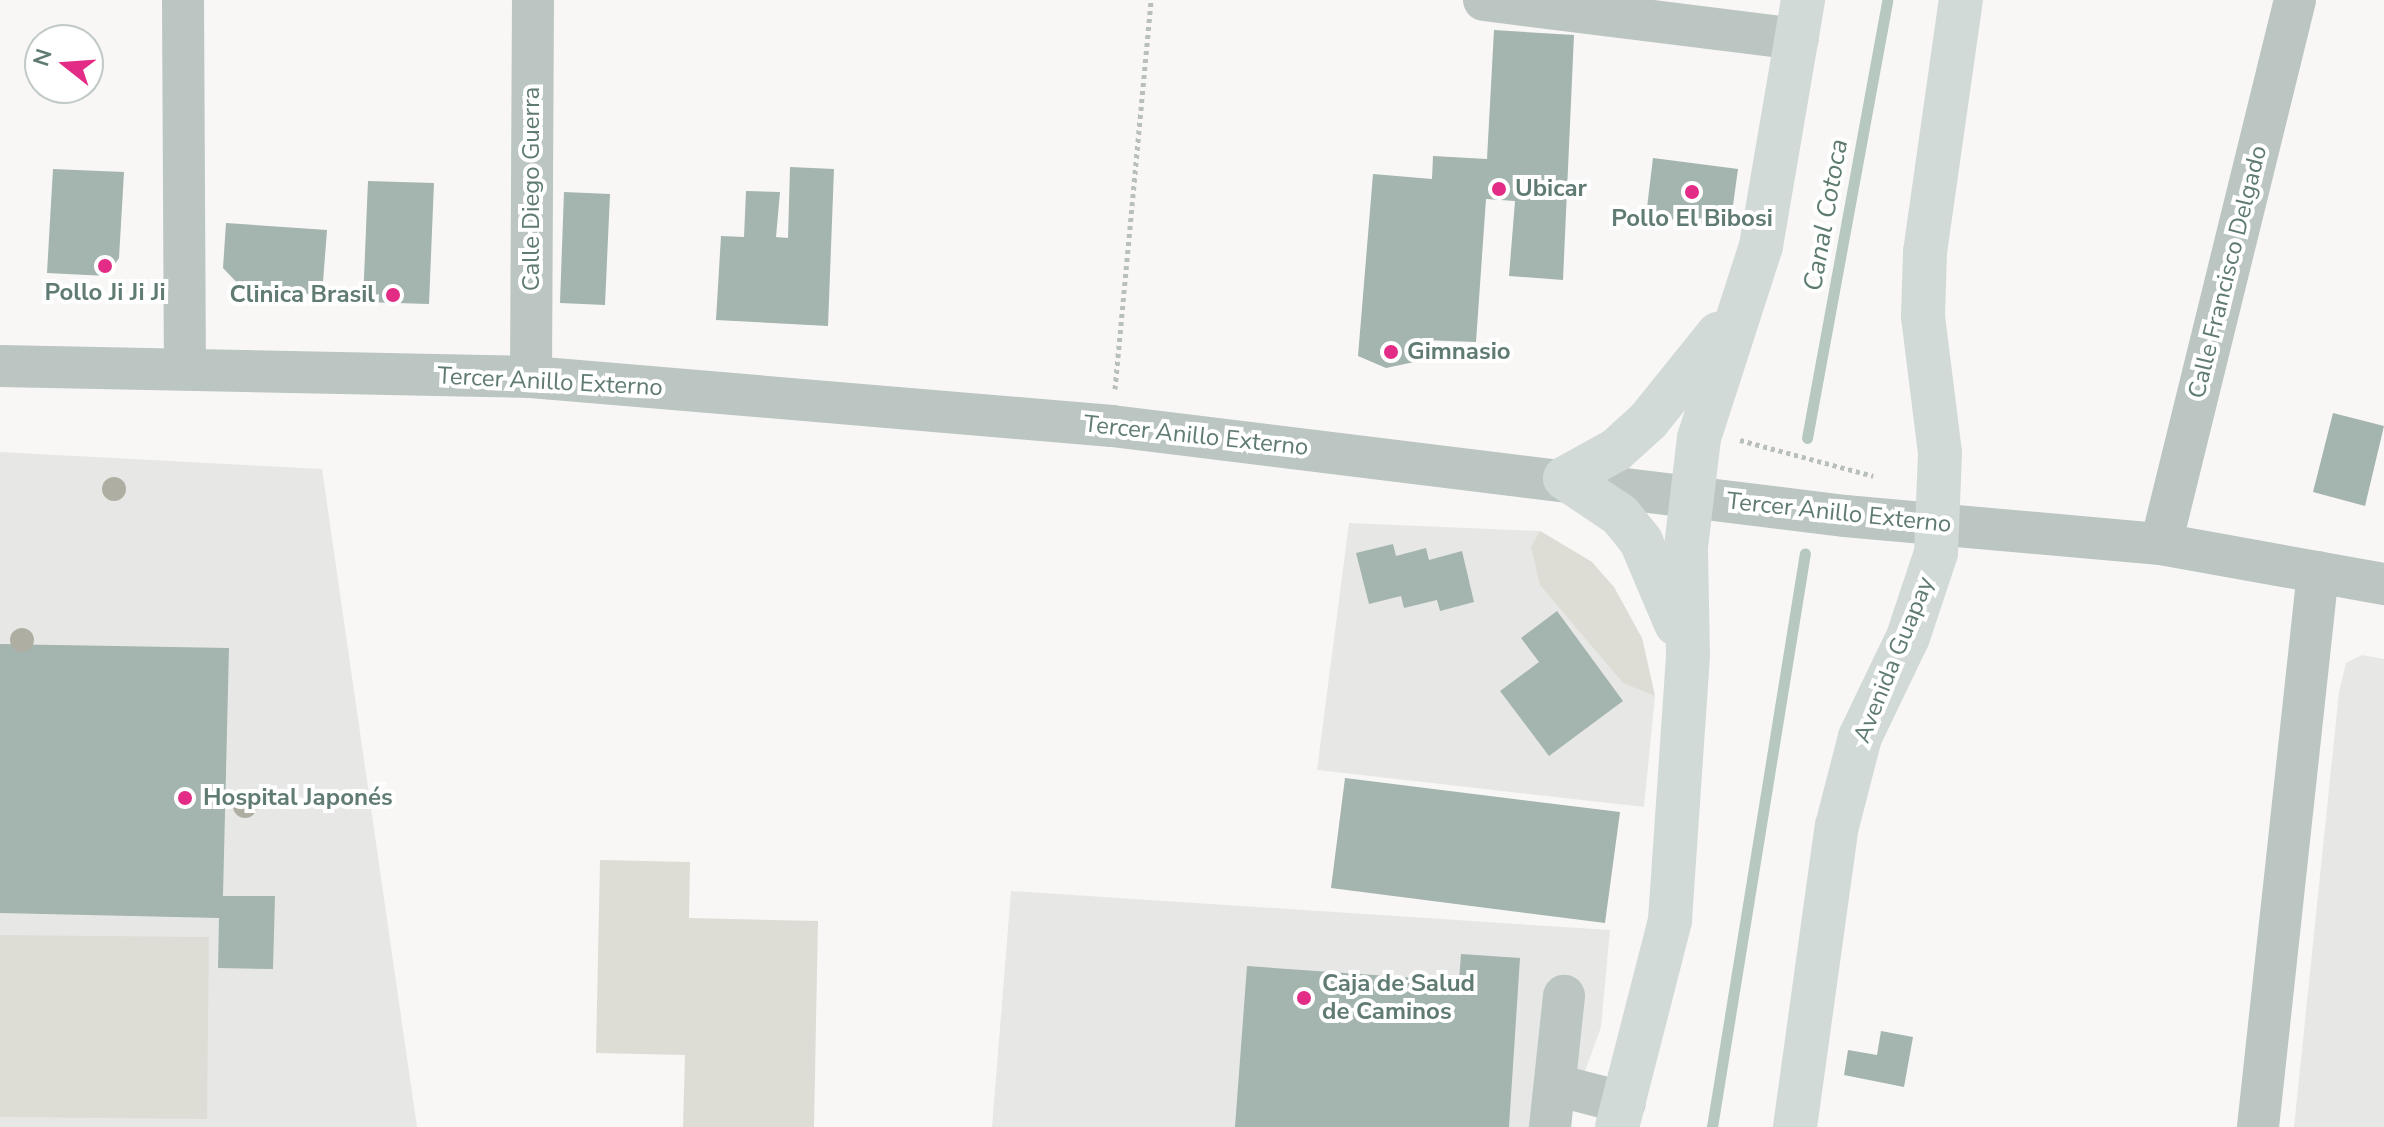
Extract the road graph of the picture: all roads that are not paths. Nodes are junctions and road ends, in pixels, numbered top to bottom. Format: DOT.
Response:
graph roads {
  1 [pos="183,0"];
  2 [pos="533,0"];
  3 [pos="1484,0"];
  4 [pos="1961,0"];
  5 [pos="2295,0"];
  6 [pos="1800,19"];
  7 [pos="1735,314"];
  8 [pos="0,366"];
  9 [pos="185,366"];
  10 [pos="531,377"];
  11 [pos="1565,478"];
  12 [pos="1692,497"];
  13 [pos="1940,525"];
  14 [pos="2161,544"];
  15 [pos="2318,572"];
  16 [pos="2384,584"];
  17 [pos="1688,655"];
  18 [pos="1564,996"];
  19 [pos="1556,1085"];
  20 [pos="1621,1115"];
  21 [pos="1550,1127"];
  22 [pos="1795,1127"];
  23 [pos="2258,1127"];
  1 -- 9 [label="street"];
  2 -- 10 [label="street, Calle Diego Guerra"];
  3 -- 6 [label="street"];
  4 -- 13 [label="main road, Avenida Guapay"];
  5 -- 14 [label="street, Calle Francisco Delgado"];
  6 -- 7 [label="main road"];
  7 -- 11 [label="main road"];
  7 -- 12 [label="main road"];
  8 -- 9 [label="street, Tercer Anillo Externo"];
  9 -- 10 [label="street, Tercer Anillo Externo"];
  10 -- 11 [label="street, Tercer Anillo Externo"];
  11 -- 12 [label="street, Tercer Anillo Externo"];
  11 -- 17 [label="main road"];
  12 -- 13 [label="street, Tercer Anillo Externo"];
  12 -- 17 [label="main road"];
  13 -- 14 [label="street, Tercer Anillo Externo"];
  13 -- 22 [label="main road, Avenida Guapay"];
  14 -- 15 [label="street, Tercer Anillo Externo"];
  15 -- 16 [label="street, Tercer Anillo Externo"];
  15 -- 23 [label="street"];
  17 -- 20 [label="main road"];
  18 -- 19 [label="street"];
  19 -- 20 [label="street"];
  19 -- 21 [label="street"];
}
